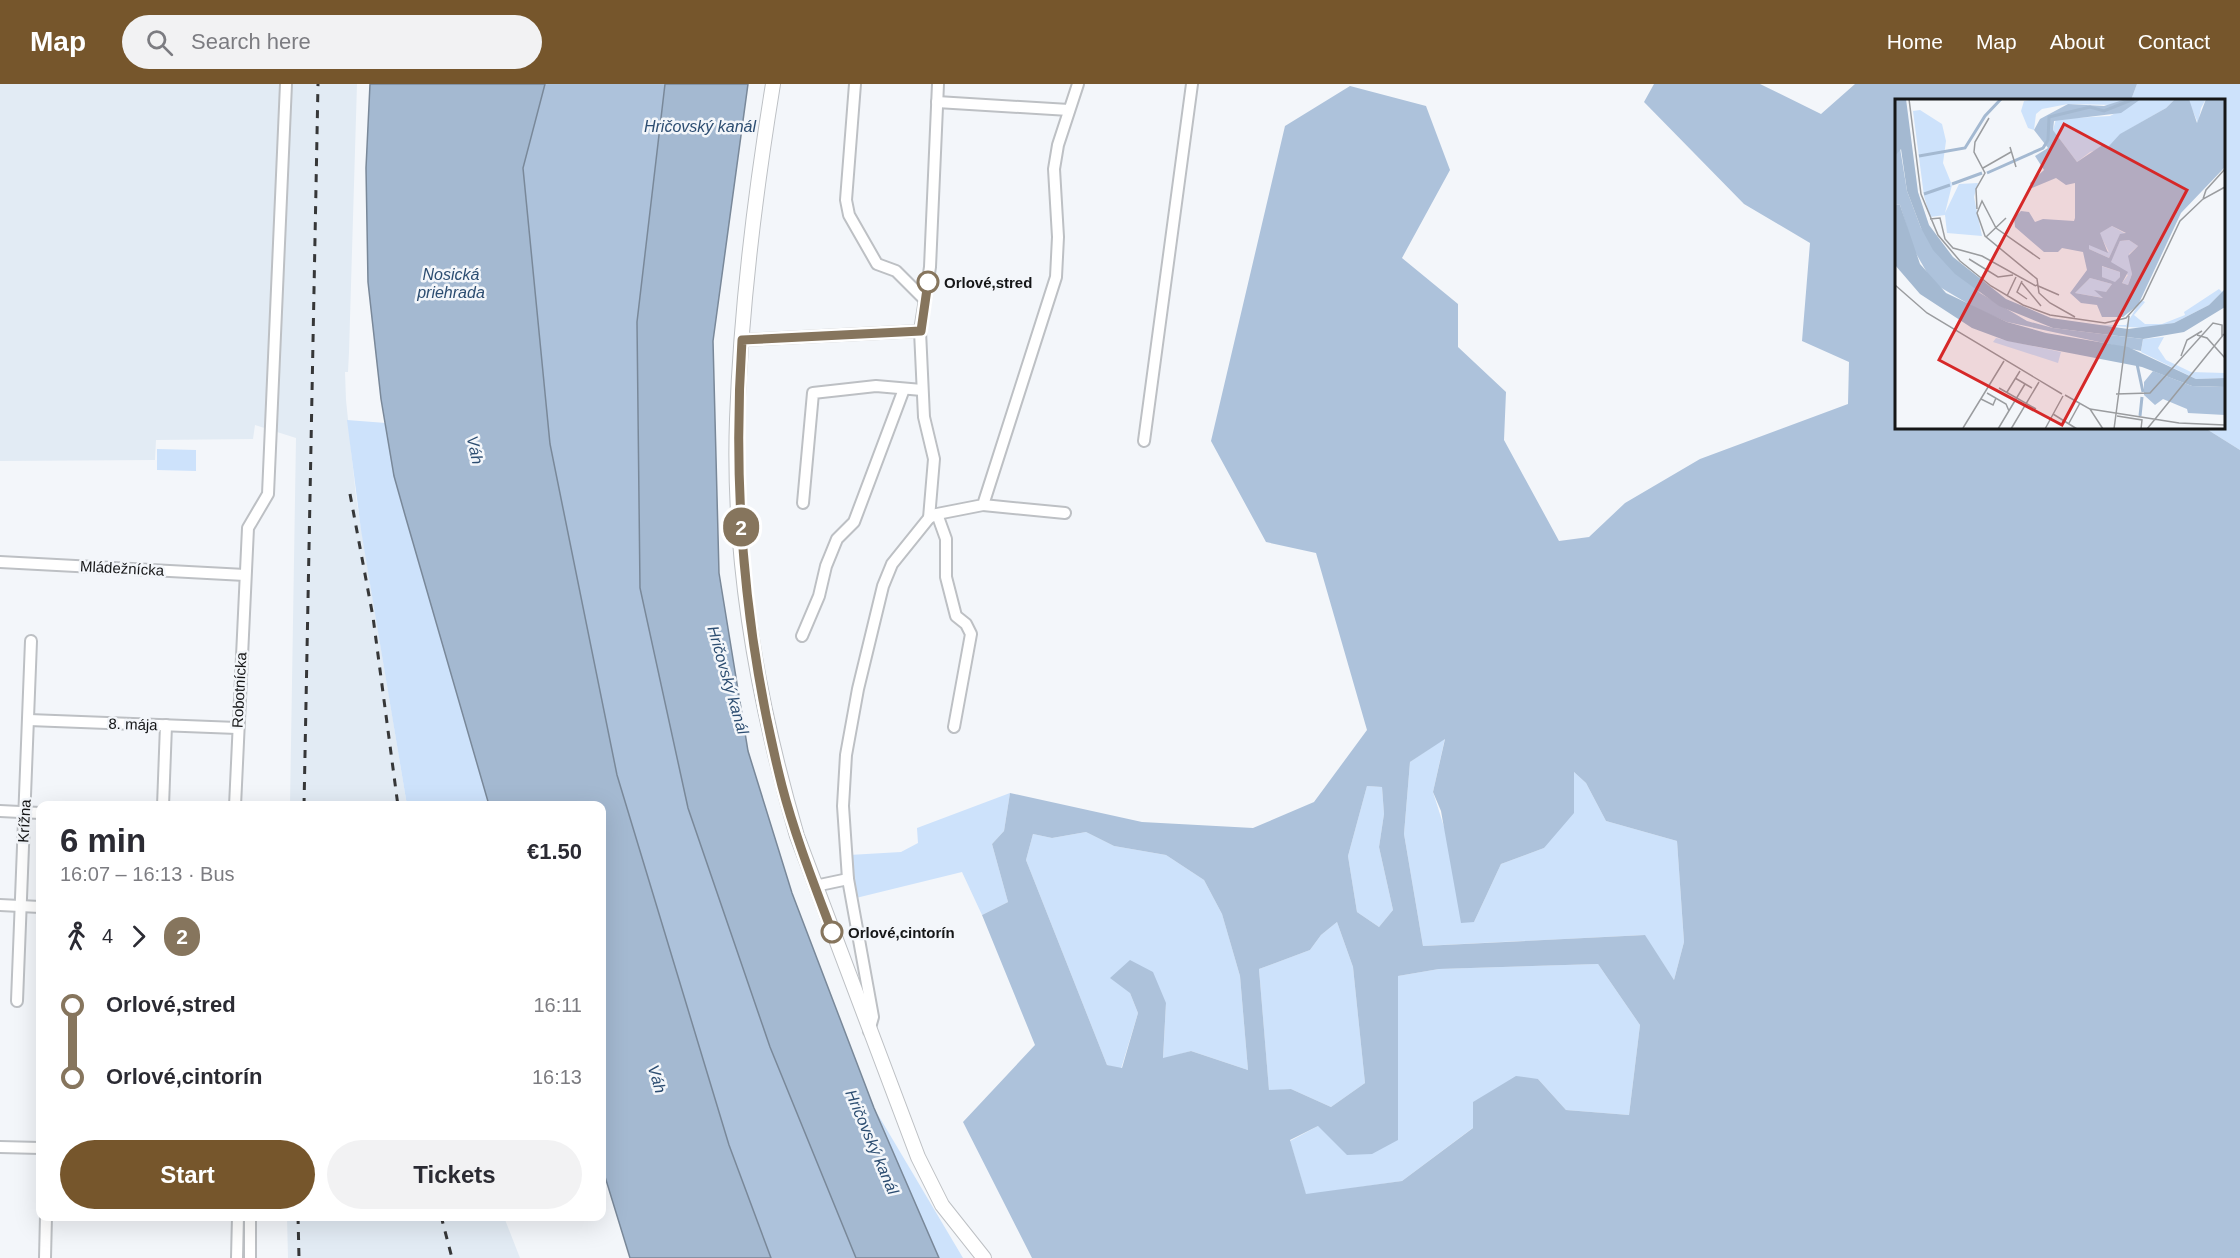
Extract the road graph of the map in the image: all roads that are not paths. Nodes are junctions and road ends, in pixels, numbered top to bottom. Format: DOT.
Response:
graph roads {
  1 [pos="286,84"];
  2 [pos="773,84"];
  3 [pos="855,84"];
  4 [pos="938,84"];
  5 [pos="1078,84"];
  6 [pos="1192,84"];
  7 [pos="937,102"];
  8 [pos="1069,111"];
  9 [pos="925,300"];
  10 [pos="921,331"];
  11 [pos="742,340"];
  12 [pos="904,389"];
  13 [pos="922,390"];
  14 [pos="1144,441"];
  15 [pos="803,503"];
  16 [pos="983,505"];
  17 [pos="1065,513"];
  18 [pos="933,516"];
  19 [pos="0,562"];
  20 [pos="244,575"];
  21 [pos="802,636"];
  22 [pos="31,641"];
  23 [pos="29,720"];
  24 [pos="166,725"];
  25 [pos="954,727"];
  26 [pos="237,728"];
  27 [pos="163,801"];
  28 [pos="235,801"];
  29 [pos="0,811"];
  30 [pos="25,812"];
  31 [pos="36,813"];
  32 [pos="848,879"];
  33 [pos="815,886"];
  34 [pos="0,905"];
  35 [pos="20,906"];
  36 [pos="36,907"];
  37 [pos="17,1000"];
  38 [pos="869,1032"];
  39 [pos="0,1147"];
  40 [pos="36,1148"];
  41 [pos="46,1221"];
  42 [pos="238,1221"];
  43 [pos="250,1221"];
  44 [pos="982,1256"];
  45 [pos="45,1258"];
  46 [pos="237,1258"];
  47 [pos="250,1258"];
  1 -- 20 [label="street, Robotnícka"];
  2 -- 11 [label="main road"];
  3 -- 9 [label="street"];
  4 -- 7 [label="street"];
  5 -- 8 [label="street"];
  6 -- 14 [label="street"];
  7 -- 8 [label="street"];
  7 -- 9 [label="street"];
  8 -- 16 [label="street"];
  9 -- 10 [label="street"];
  10 -- 11 [label="street"];
  10 -- 13 [label="street"];
  11 -- 33 [label="main road"];
  12 -- 13 [label="street"];
  12 -- 15 [label="street"];
  12 -- 21 [label="street"];
  13 -- 18 [label="street"];
  16 -- 17 [label="street"];
  16 -- 18 [label="street"];
  18 -- 25 [label="street"];
  18 -- 32 [label="street"];
  19 -- 20 [label="street, Mládežnícka"];
  20 -- 26 [label="street, Robotnícka"];
  22 -- 23 [label="street, Krížna"];
  23 -- 24 [label="street, 8. mája"];
  23 -- 30 [label="street, Krížna"];
  24 -- 26 [label="street, 8. mája"];
  24 -- 27 [label="street"];
  26 -- 28 [label="street, Robotnícka"];
  29 -- 30 [label="street"];
  30 -- 31 [label="street"];
  30 -- 35 [label="street, Krížna"];
  32 -- 33 [label="street"];
  32 -- 38 [label="street"];
  33 -- 38 [label="main road"];
  34 -- 35 [label="street"];
  35 -- 36 [label="street"];
  35 -- 37 [label="street, Krížna"];
  38 -- 44 [label="main road"];
  39 -- 40 [label="street"];
  41 -- 45 [label="street"];
  42 -- 46 [label="street"];
  43 -- 47 [label="street"];
}
